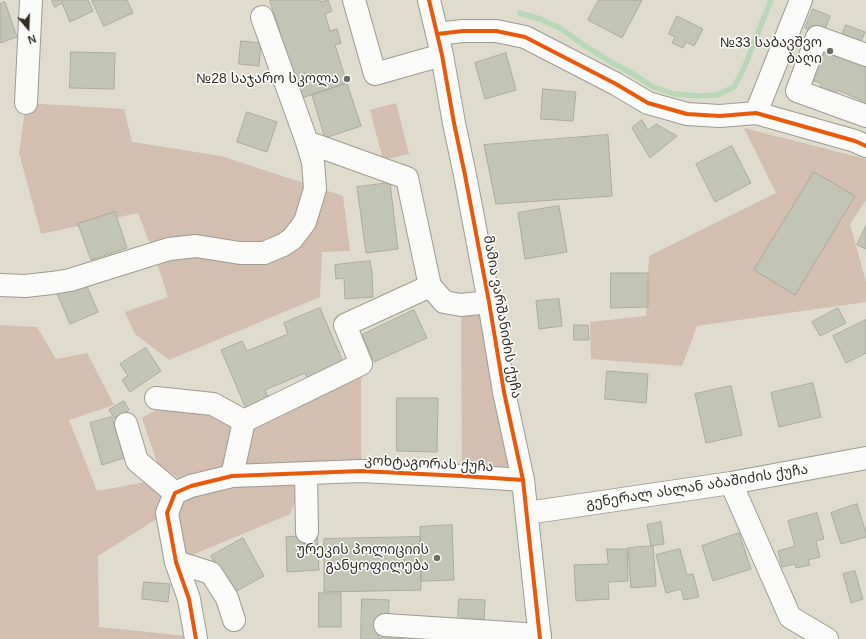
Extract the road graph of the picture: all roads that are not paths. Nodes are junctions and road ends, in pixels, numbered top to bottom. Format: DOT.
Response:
graph roads {
  1 [pos="31,0"];
  2 [pos="354,0"];
  3 [pos="430,0"];
  4 [pos="801,0"];
  5 [pos="262,16"];
  6 [pos="440,45"];
  7 [pos="866,55"];
  8 [pos="26,103"];
  9 [pos="756,113"];
  10 [pos="866,116"];
  11 [pos="307,142"];
  12 [pos="866,146"];
  13 [pos="0,285"];
  14 [pos="430,286"];
  15 [pos="489,302"];
  16 [pos="156,398"];
  17 [pos="244,421"];
  18 [pos="126,424"];
  19 [pos="866,458"];
  20 [pos="306,474"];
  21 [pos="232,476"];
  22 [pos="523,480"];
  23 [pos="732,483"];
  24 [pos="175,493"];
  25 [pos="527,513"];
  26 [pos="307,532"];
  27 [pos="176,562"];
  28 [pos="234,620"];
  29 [pos="384,626"];
  30 [pos="540,637"];
  31 [pos="196,639"];
  32 [pos="827,639"];
  1 -- 8 [label="street"];
  2 -- 6 [label="street"];
  3 -- 6 [label="street, მამია ვარშანიძის ქუჩა"];
  4 -- 9 [label="street"];
  5 -- 11 [label="street"];
  6 -- 9 [label="street"];
  6 -- 15 [label="street, მამია ვარშანიძის ქუჩა"];
  7 -- 10 [label="street"];
  9 -- 12 [label="street"];
  11 -- 13 [label="street"];
  11 -- 14 [label="street"];
  14 -- 15 [label="street"];
  14 -- 17 [label="street"];
  15 -- 22 [label="street, მამია ვარშანიძის ქუჩა"];
  16 -- 17 [label="street"];
  17 -- 21 [label="street"];
  18 -- 24 [label="street"];
  19 -- 23 [label="street, გენერალ ასლან აბაშიძის ქუჩა"];
  20 -- 21 [label="street, კოხტაგორას ქუჩა"];
  20 -- 22 [label="street, კოხტაგორას ქუჩა"];
  20 -- 26 [label="street"];
  21 -- 24 [label="street, კოხტაგორას ქუჩა"];
  22 -- 25 [label="street, მამია ვარშანიძის ქუჩა"];
  23 -- 25 [label="street, გენერალ ასლან აბაშიძის ქუჩა"];
  23 -- 32 [label="street"];
  24 -- 27 [label="street"];
  25 -- 30 [label="street, მამია ვარშანიძის ქუჩა"];
  27 -- 28 [label="street"];
  27 -- 31 [label="street"];
  29 -- 30 [label="street"];
}
